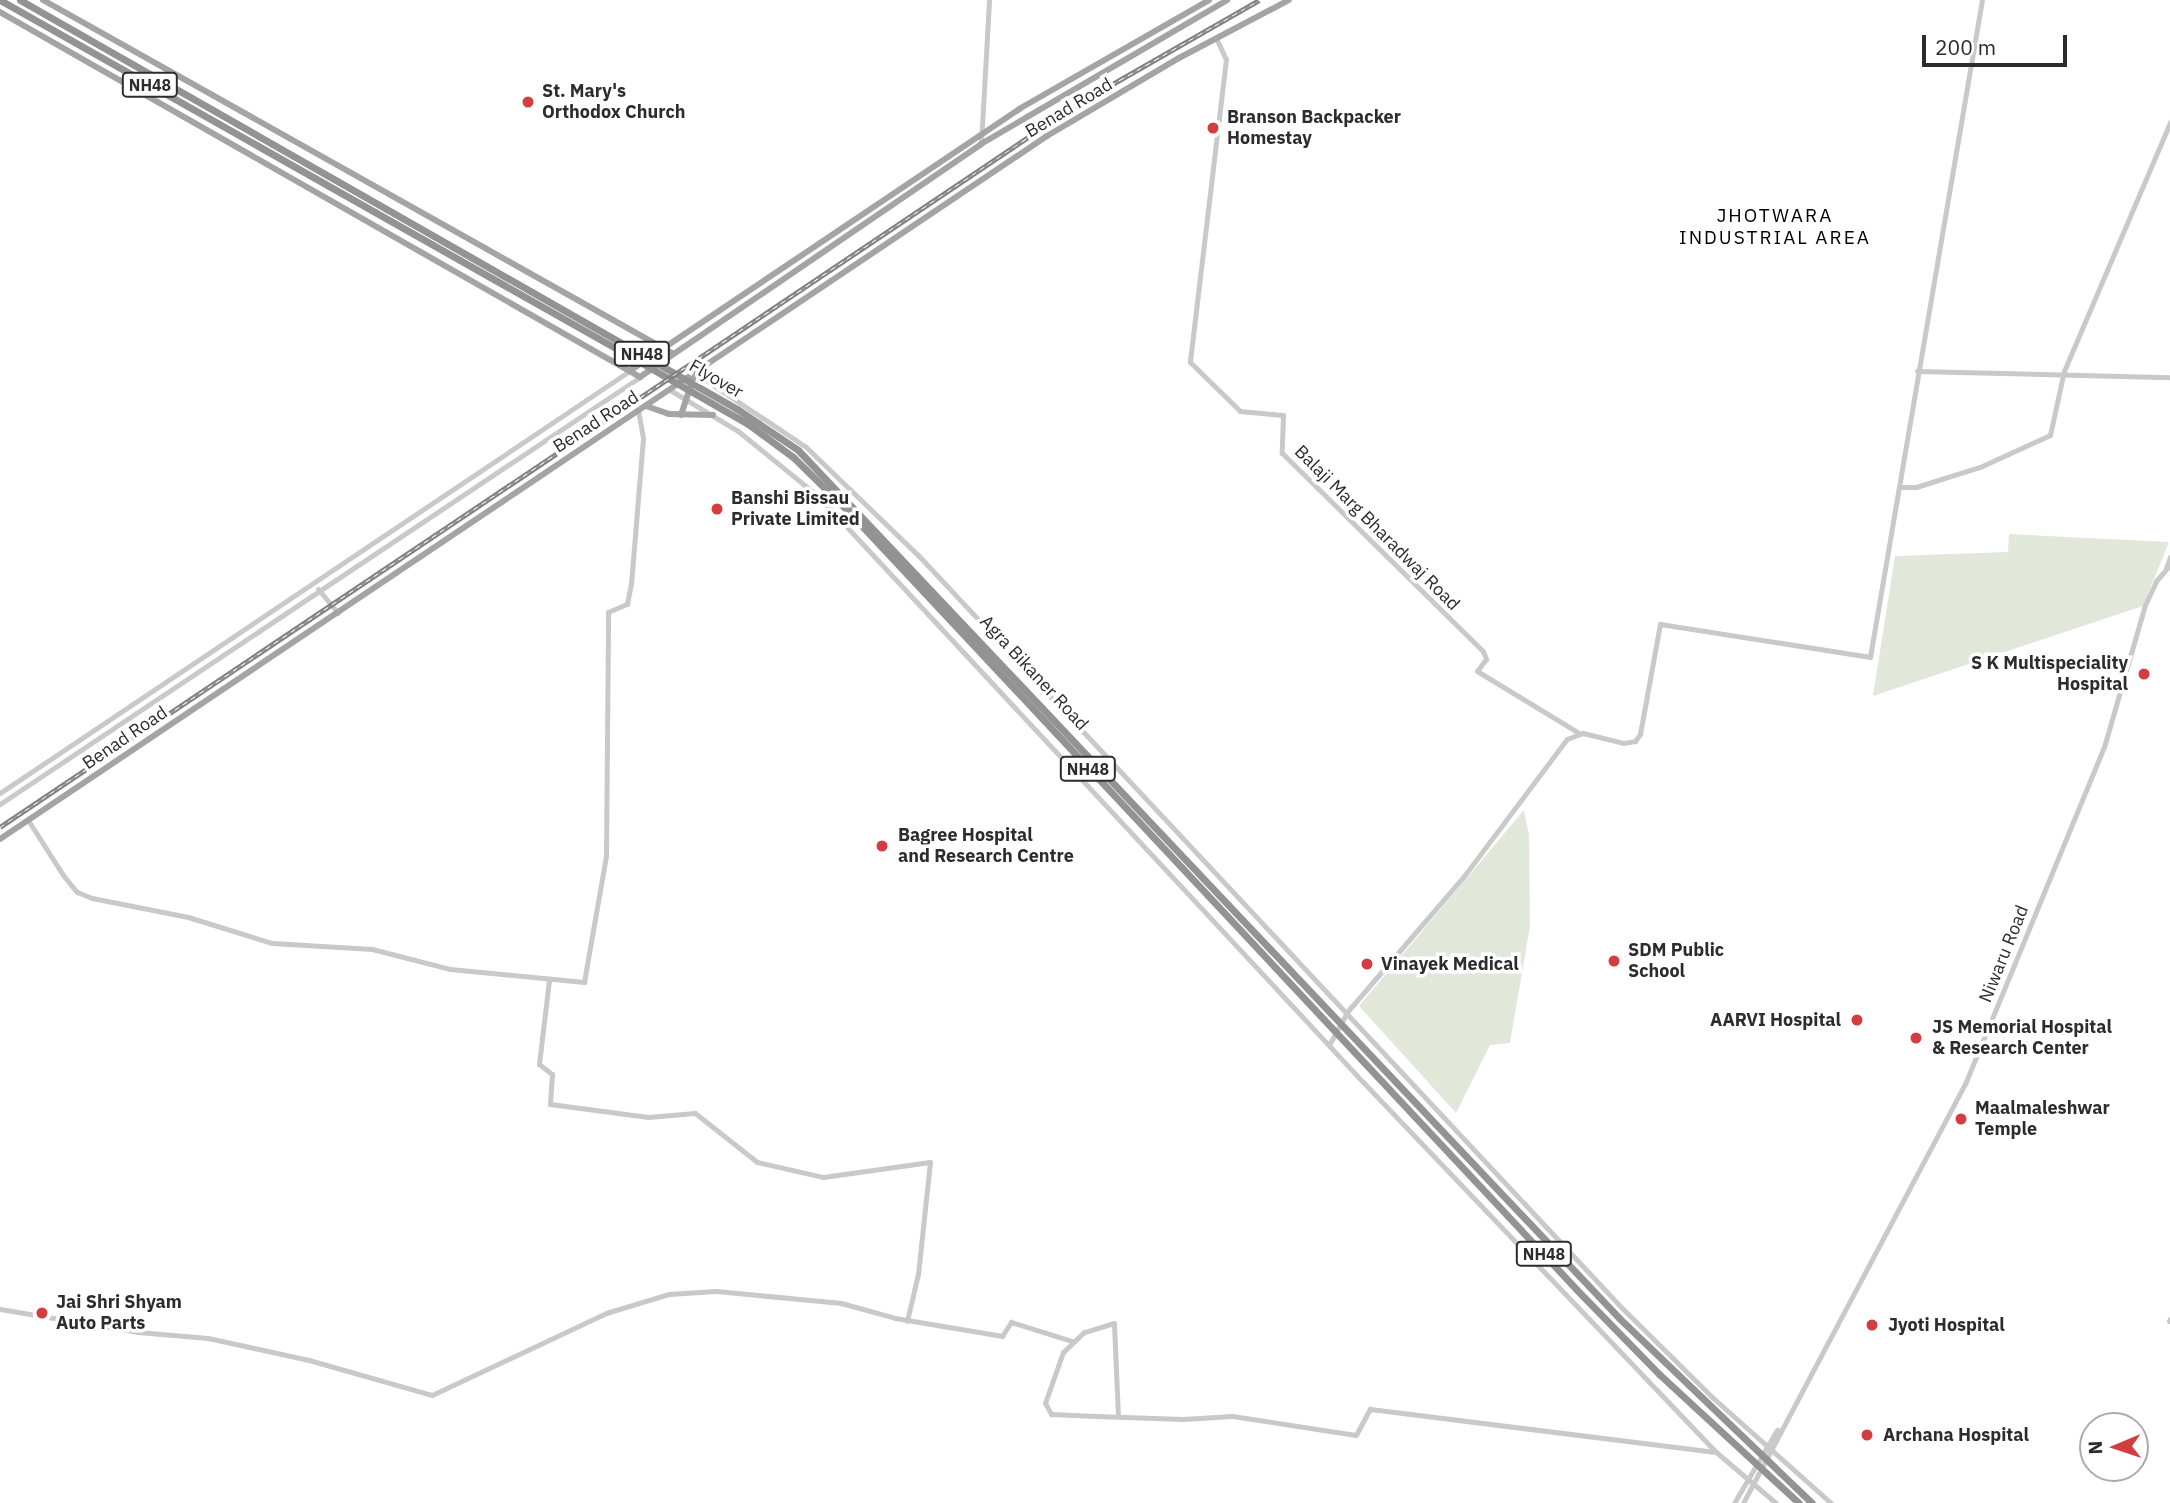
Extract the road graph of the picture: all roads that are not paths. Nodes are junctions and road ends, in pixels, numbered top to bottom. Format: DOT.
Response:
graph roads {
  1 [pos="0,0"];
  2 [pos="20,0"];
  3 [pos="43,0"];
  4 [pos="989,0"];
  5 [pos="1209,0"];
  6 [pos="1227,0"];
  7 [pos="1289,0"];
  8 [pos="1982,0"];
  9 [pos="0,12"];
  10 [pos="1216,38"];
  11 [pos="2170,122"];
  12 [pos="980,134"];
  13 [pos="981,144"];
  14 [pos="302,165"];
  15 [pos="929,169"];
  16 [pos="934,176"];
  17 [pos="661,348"];
  18 [pos="672,353"];
  19 [pos="631,370"];
  20 [pos="1917,370"];
  21 [pos="2063,371"];
  22 [pos="695,373"];
  23 [pos="640,376"];
  24 [pos="2170,377"];
  25 [pos="670,390"];
  26 [pos="688,400"];
  27 [pos="646,406"];
  28 [pos="638,410"];
  29 [pos="681,415"];
  30 [pos="713,415"];
  31 [pos="1899,487"];
  32 [pos="852,509"];
  33 [pos="2170,557"];
  34 [pos="2168,566"];
  35 [pos="314,583"];
  36 [pos="319,591"];
  37 [pos="338,613"];
  38 [pos="1579,733"];
  39 [pos="0,793"];
  40 [pos="0,804"];
  41 [pos="28,820"];
  42 [pos="0,839"];
  43 [pos="549,980"];
  44 [pos="1347,1012"];
  45 [pos="1329,1045"];
  46 [pos="0,1309"];
  47 [pos="907,1321"];
  48 [pos="1072,1341"];
  49 [pos="1118,1416"];
  50 [pos="1779,1427"];
  51 [pos="1765,1444"];
  52 [pos="1772,1450"];
  53 [pos="1716,1452"];
  54 [pos="1751,1453"];
  55 [pos="1775,1475"];
  56 [pos="1751,1482"];
  57 [pos="1734,1503"];
  58 [pos="1743,1503"];
  59 [pos="1776,1503"];
  60 [pos="1799,1503"];
  61 [pos="1812,1503"];
  62 [pos="1831,1503"];
  1 -- 14 [label="highway, NH48"];
  2 -- 14 [label="highway, NH48"];
  3 -- 17 [label="main road"];
  4 -- 12 [label="street"];
  5 -- 12 [label="main road"];
  6 -- 13 [label="main road"];
  7 -- 10 [label="main road, Benad Road"];
  8 -- 20 [label="street"];
  9 -- 19 [label="main road"];
  10 -- 22 [label="main road, Benad Road"];
  10 -- 38 [label="street, Balaji Marg Bharadwaj Road"];
  11 -- 21 [label="street"];
  12 -- 13 [label="street"];
  12 -- 15 [label="main road"];
  13 -- 16 [label="main road"];
  14 -- 32 [label="highway, Flyover / NH48"];
  15 -- 16 [label="main road"];
  15 -- 17 [label="main road"];
  16 -- 18 [label="main road"];
  17 -- 18 [label="main road"];
  17 -- 19 [label="main road"];
  18 -- 23 [label="main road"];
  19 -- 23 [label="main road"];
  19 -- 35 [label="street"];
  20 -- 21 [label="street"];
  20 -- 31 [label="street"];
  21 -- 24 [label="street"];
  21 -- 31 [label="street"];
  22 -- 25 [label="main road, Benad Road"];
  22 -- 26 [label="main road"];
  22 -- 44 [label="street"];
  23 -- 36 [label="street"];
  25 -- 26 [label="street"];
  25 -- 27 [label="main road, Benad Road"];
  26 -- 29 [label="main road"];
  26 -- 30 [label="street"];
  27 -- 28 [label="main road, Benad Road"];
  27 -- 29 [label="main road"];
  28 -- 37 [label="main road, Benad Road"];
  28 -- 43 [label="street"];
  29 -- 30 [label="main road"];
  30 -- 45 [label="street"];
  31 -- 38 [label="street"];
  32 -- 54 [label="highway, Agra Bikaner Road / NH48"];
  32 -- 54 [label="highway, NH48"];
  33 -- 34 [label="street, Niwaru Road"];
  34 -- 50 [label="street, Niwaru Road"];
  35 -- 36 [label="street"];
  35 -- 39 [label="street"];
  36 -- 37 [label="street"];
  36 -- 40 [label="street"];
  37 -- 41 [label="main road, Benad Road"];
  38 -- 44 [label="street"];
  41 -- 42 [label="main road, Benad Road"];
  41 -- 43 [label="street"];
  43 -- 47 [label="street"];
  44 -- 45 [label="street"];
  44 -- 51 [label="street"];
  45 -- 53 [label="street"];
  46 -- 47 [label="street"];
  47 -- 48 [label="street"];
  48 -- 49 [label="street"];
  48 -- 49 [label="street"];
  49 -- 53 [label="street"];
  50 -- 51 [label="street"];
  50 -- 52 [label="street, Niwaru Road"];
  51 -- 52 [label="street"];
  51 -- 56 [label="street"];
  52 -- 56 [label="street, Niwaru Road"];
  52 -- 62 [label="street"];
  53 -- 56 [label="street"];
  54 -- 55 [label="highway, NH48"];
  55 -- 60 [label="highway, NH48"];
  55 -- 61 [label="highway, NH48"];
  56 -- 57 [label="street"];
  56 -- 58 [label="street"];
  56 -- 59 [label="street"];
}
